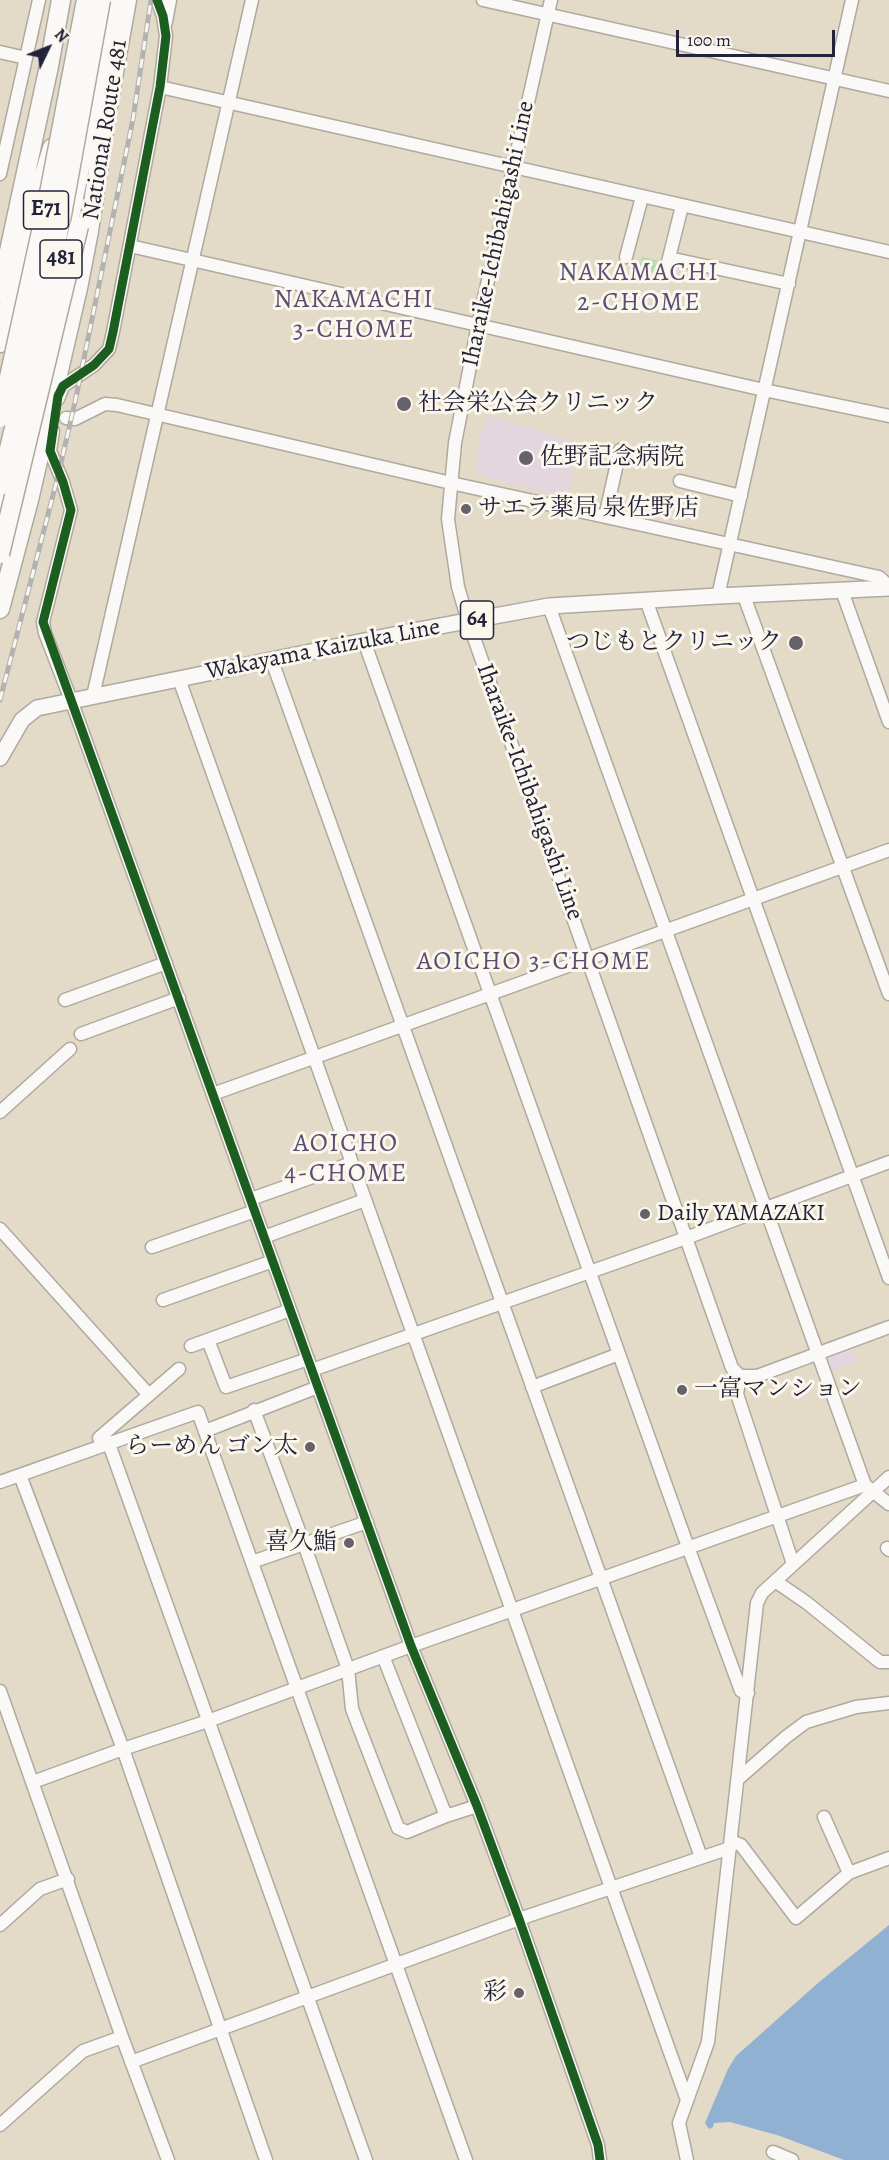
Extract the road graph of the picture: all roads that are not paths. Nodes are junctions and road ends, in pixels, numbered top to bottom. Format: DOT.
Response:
graph roads {
  1 [pos="39,0"];
  2 [pos="61,0"];
  3 [pos="84,0"];
  4 [pos="101,0"];
  5 [pos="111,0"];
  6 [pos="127,0"];
  7 [pos="157,0"];
  8 [pos="170,0"];
  9 [pos="252,0"];
  10 [pos="483,0"];
  11 [pos="551,0"];
  12 [pos="852,0"];
  13 [pos="548,15"];
  14 [pos="165,29"];
  15 [pos="0,52"];
  16 [pos="26,58"];
  17 [pos="49,66"];
  18 [pos="834,78"];
  19 [pos="160,87"];
  20 [pos="889,91"];
  21 [pos="229,102"];
  22 [pos="99,115"];
  23 [pos="60,120"];
  24 [pos="513,167"];
  25 [pos="0,174"];
  26 [pos="642,197"];
  27 [pos="682,206"];
  28 [pos="801,232"];
  29 [pos="24,241"];
  30 [pos="130,246"];
  31 [pos="889,252"];
  32 [pos="626,257"];
  33 [pos="193,261"];
  34 [pos="789,284"];
  35 [pos="0,293"];
  36 [pos="478,325"];
  37 [pos="0,342"];
  38 [pos="764,390"];
  39 [pos="0,393"];
  40 [pos="158,414"];
  41 [pos="889,416"];
  42 [pos="0,418"];
  43 [pos="66,418"];
  44 [pos="620,450"];
  45 [pos="680,481"];
  46 [pos="451,483"];
  47 [pos="0,486"];
  48 [pos="741,496"];
  49 [pos="0,516"];
  50 [pos="605,517"];
  51 [pos="730,544"];
  52 [pos="0,554"];
  53 [pos="889,587"];
  54 [pos="842,591"];
  55 [pos="718,596"];
  56 [pos="744,596"];
  57 [pos="646,600"];
  58 [pos="549,606"];
  59 [pos="0,609"];
  60 [pos="468,621"];
  61 [pos="364,641"];
  62 [pos="272,661"];
  63 [pos="179,679"];
  64 [pos="93,696"];
  65 [pos="71,700"];
  66 [pos="889,722"];
  67 [pos="0,758"];
  68 [pos="889,850"];
  69 [pos="843,865"];
  70 [pos="752,900"];
  71 [pos="665,930"];
  72 [pos="587,958"];
  73 [pos="166,963"];
  74 [pos="889,994"];
  75 [pos="490,995"];
  76 [pos="178,998"];
  77 [pos="65,999"];
  78 [pos="402,1025"];
  79 [pos="81,1034"];
  80 [pos="70,1049"];
  81 [pos="314,1056"];
  82 [pos="213,1094"];
  83 [pos="0,1112"];
  84 [pos="889,1162"];
  85 [pos="352,1163"];
  86 [pos="852,1176"];
  87 [pos="365,1200"];
  88 [pos="253,1205"];
  89 [pos="765,1208"];
  90 [pos="0,1229"];
  91 [pos="264,1237"];
  92 [pos="686,1238"];
  93 [pos="152,1248"];
  94 [pos="273,1262"];
  95 [pos="589,1271"];
  96 [pos="889,1278"];
  97 [pos="163,1300"];
  98 [pos="502,1302"];
  99 [pos="290,1310"];
  100 [pos="889,1327"];
  101 [pos="413,1334"];
  102 [pos="208,1340"];
  103 [pos="191,1346"];
  104 [pos="817,1352"];
  105 [pos="619,1354"];
  106 [pos="310,1365"];
  107 [pos="179,1369"];
  108 [pos="740,1376"];
  109 [pos="318,1387"];
  110 [pos="532,1387"];
  111 [pos="149,1395"];
  112 [pos="254,1410"];
  113 [pos="205,1431"];
  114 [pos="106,1439"];
  115 [pos="20,1475"];
  116 [pos="889,1477"];
  117 [pos="0,1482"];
  118 [pos="868,1489"];
  119 [pos="889,1504"];
  120 [pos="776,1516"];
  121 [pos="367,1522"];
  122 [pos="304,1544"];
  123 [pos="688,1547"];
  124 [pos="252,1562"];
  125 [pos="793,1564"];
  126 [pos="600,1578"];
  127 [pos="775,1581"];
  128 [pos="512,1610"];
  129 [pos="411,1646"];
  130 [pos="383,1656"];
  131 [pos="889,1662"];
  132 [pos="348,1669"];
  133 [pos="297,1688"];
  134 [pos="0,1691"];
  135 [pos="748,1693"];
  136 [pos="889,1703"];
  137 [pos="5,1720"];
  138 [pos="208,1721"];
  139 [pos="123,1749"];
  140 [pos="738,1779"];
  141 [pos="33,1782"];
  142 [pos="477,1806"];
  143 [pos="446,1816"];
  144 [pos="824,1816"];
  145 [pos="730,1844"];
  146 [pos="700,1857"];
  147 [pos="889,1858"];
  148 [pos="849,1873"];
  149 [pos="68,1879"];
  150 [pos="612,1888"];
  151 [pos="519,1919"];
  152 [pos="0,1925"];
  153 [pos="396,1964"];
  154 [pos="308,1995"];
  155 [pos="219,2030"];
  156 [pos="122,2037"];
  157 [pos="131,2061"];
  158 [pos="687,2100"];
  159 [pos="0,2125"];
  160 [pos="773,2152"];
  161 [pos="168,2160"];
  162 [pos="266,2160"];
  163 [pos="366,2160"];
  164 [pos="466,2160"];
  165 [pos="600,2160"];
  166 [pos="687,2160"];
  167 [pos="792,2160"];
  1 -- 16 [label="street"];
  2 -- 17 [label="highway, 481"];
  3 -- 23 [label="highway, 481"];
  3 -- 42 [label="highway, E71, bridge"];
  4 -- 47 [label="highway, E71, bridge"];
  5 -- 22 [label="highway, 481"];
  6 -- 22 [label="highway, National Route 481 / 481"];
  7 -- 14 [label="street"];
  8 -- 14 [label="street"];
  9 -- 21 [label="street"];
  10 -- 13 [label="street"];
  11 -- 13 [label="street, Iharaike-Ichibahigashi Line"];
  12 -- 18 [label="street"];
  13 -- 18 [label="street"];
  13 -- 24 [label="street, Iharaike-Ichibahigashi Line"];
  14 -- 19 [label="street"];
  15 -- 16 [label="street"];
  16 -- 25 [label="street"];
  17 -- 29 [label="highway"];
  17 -- 35 [label="highway, 481"];
  18 -- 20 [label="street"];
  18 -- 28 [label="street"];
  19 -- 21 [label="street"];
  19 -- 30 [label="street"];
  21 -- 24 [label="street"];
  21 -- 33 [label="street"];
  22 -- 49 [label="highway, 481"];
  22 -- 52 [label="highway, bridge"];
  22 -- 59 [label="highway, National Route 481 / 481"];
  23 -- 29 [label="highway"];
  23 -- 39 [label="highway, 481"];
  24 -- 26 [label="street"];
  24 -- 36 [label="street, Iharaike-Ichibahigashi Line"];
  26 -- 27 [label="street"];
  26 -- 32 [label="street"];
  27 -- 28 [label="street"];
  27 -- 34 [label="street"];
  28 -- 31 [label="street"];
  28 -- 34 [label="street"];
  29 -- 37 [label="highway"];
  30 -- 33 [label="street"];
  30 -- 65 [label="street"];
  33 -- 36 [label="street"];
  33 -- 40 [label="street"];
  34 -- 38 [label="street"];
  36 -- 38 [label="street"];
  36 -- 46 [label="street, Iharaike-Ichibahigashi Line"];
  38 -- 41 [label="street"];
  38 -- 48 [label="street"];
  40 -- 43 [label="street"];
  40 -- 46 [label="street"];
  40 -- 64 [label="street"];
  44 -- 50 [label="street"];
  45 -- 48 [label="street"];
  46 -- 50 [label="street"];
  46 -- 60 [label="street, Iharaike-Ichibahigashi Line"];
  48 -- 51 [label="street"];
  50 -- 51 [label="street"];
  51 -- 53 [label="street"];
  51 -- 55 [label="street"];
  53 -- 54 [label="main road, Wakayama Kaizuka Line / 64"];
  54 -- 56 [label="main road, Wakayama Kaizuka Line / 64"];
  54 -- 66 [label="street"];
  55 -- 56 [label="main road, Wakayama Kaizuka Line / 64"];
  55 -- 57 [label="main road, Wakayama Kaizuka Line / 64"];
  56 -- 69 [label="street"];
  57 -- 58 [label="main road, Wakayama Kaizuka Line / 64"];
  57 -- 70 [label="street"];
  58 -- 60 [label="main road, Wakayama Kaizuka Line / 64"];
  58 -- 71 [label="street"];
  60 -- 61 [label="main road, Wakayama Kaizuka Line / 64"];
  60 -- 72 [label="street, Iharaike-Ichibahigashi Line"];
  61 -- 62 [label="main road, Wakayama Kaizuka Line / 64"];
  61 -- 75 [label="street"];
  62 -- 63 [label="main road, Wakayama Kaizuka Line / 64"];
  62 -- 78 [label="street"];
  63 -- 64 [label="main road, Wakayama Kaizuka Line / 64"];
  63 -- 81 [label="street"];
  64 -- 65 [label="main road, Wakayama Kaizuka Line / 64"];
  65 -- 67 [label="main road, Wakayama Kaizuka Line / 64"];
  65 -- 73 [label="street"];
  68 -- 69 [label="street"];
  69 -- 70 [label="street"];
  69 -- 74 [label="street"];
  70 -- 71 [label="street"];
  70 -- 86 [label="street"];
  71 -- 72 [label="street"];
  71 -- 89 [label="street"];
  72 -- 75 [label="street"];
  72 -- 92 [label="street, Iharaike-Ichibahigashi Line"];
  73 -- 76 [label="street"];
  73 -- 77 [label="street"];
  75 -- 78 [label="street"];
  75 -- 95 [label="street"];
  76 -- 79 [label="street"];
  76 -- 82 [label="street"];
  78 -- 81 [label="street"];
  78 -- 98 [label="street"];
  80 -- 83 [label="street"];
  81 -- 82 [label="street"];
  81 -- 85 [label="street"];
  82 -- 88 [label="street"];
  84 -- 86 [label="street"];
  85 -- 87 [label="street"];
  85 -- 88 [label="street"];
  86 -- 89 [label="street"];
  86 -- 96 [label="street"];
  87 -- 91 [label="street"];
  87 -- 101 [label="street"];
  88 -- 91 [label="street"];
  88 -- 93 [label="street"];
  89 -- 92 [label="street"];
  89 -- 104 [label="street"];
  90 -- 111 [label="street"];
  91 -- 94 [label="street"];
  92 -- 95 [label="street"];
  92 -- 108 [label="street, Iharaike-Ichibahigashi Line"];
  94 -- 97 [label="street"];
  94 -- 99 [label="street"];
  95 -- 98 [label="street"];
  95 -- 105 [label="street"];
  98 -- 101 [label="street"];
  98 -- 110 [label="street"];
  99 -- 102 [label="street"];
  99 -- 106 [label="street"];
  100 -- 104 [label="street"];
  101 -- 106 [label="street"];
  101 -- 128 [label="street"];
  102 -- 103 [label="street"];
  102 -- 106 [label="street"];
  104 -- 108 [label="street"];
  104 -- 118 [label="street"];
  105 -- 110 [label="street"];
  105 -- 123 [label="street"];
  106 -- 109 [label="street"];
  107 -- 111 [label="street"];
  108 -- 120 [label="street"];
  109 -- 112 [label="street"];
  109 -- 121 [label="street"];
  110 -- 126 [label="street"];
  111 -- 114 [label="street"];
  112 -- 113 [label="street"];
  112 -- 122 [label="street"];
  113 -- 114 [label="street"];
  113 -- 124 [label="street"];
  114 -- 115 [label="street"];
  114 -- 138 [label="street"];
  115 -- 117 [label="street"];
  115 -- 139 [label="street"];
  116 -- 118 [label="street"];
  118 -- 119 [label="street"];
  118 -- 120 [label="street"];
  118 -- 125 [label="street"];
  120 -- 123 [label="street"];
  120 -- 125 [label="street"];
  121 -- 122 [label="street"];
  121 -- 129 [label="street"];
  122 -- 124 [label="street"];
  122 -- 132 [label="street"];
  123 -- 126 [label="street"];
  123 -- 135 [label="street"];
  124 -- 133 [label="street"];
  125 -- 127 [label="street"];
  126 -- 128 [label="street"];
  126 -- 146 [label="street"];
  127 -- 131 [label="street"];
  127 -- 135 [label="street"];
  128 -- 129 [label="street"];
  128 -- 150 [label="street"];
  129 -- 130 [label="street"];
  129 -- 142 [label="street"];
  130 -- 132 [label="street"];
  130 -- 143 [label="street"];
  132 -- 133 [label="street"];
  132 -- 143 [label="street"];
  133 -- 138 [label="street"];
  133 -- 153 [label="street"];
  134 -- 137 [label="street"];
  135 -- 140 [label="street"];
  136 -- 140 [label="street"];
  137 -- 141 [label="street"];
  138 -- 139 [label="street"];
  138 -- 154 [label="street"];
  139 -- 141 [label="street"];
  139 -- 155 [label="street"];
  140 -- 145 [label="street"];
  141 -- 149 [label="street"];
  142 -- 143 [label="street"];
  142 -- 151 [label="street"];
  144 -- 148 [label="street"];
  145 -- 146 [label="street"];
  145 -- 148 [label="street"];
  145 -- 158 [label="street"];
  146 -- 150 [label="street"];
  147 -- 148 [label="street"];
  149 -- 152 [label="street"];
  149 -- 156 [label="street"];
  150 -- 151 [label="street"];
  150 -- 158 [label="street"];
  151 -- 153 [label="street"];
  151 -- 165 [label="street"];
  153 -- 154 [label="street"];
  153 -- 164 [label="street"];
  154 -- 155 [label="street"];
  154 -- 163 [label="street"];
  155 -- 157 [label="street"];
  155 -- 162 [label="street"];
  156 -- 157 [label="street"];
  156 -- 159 [label="street"];
  157 -- 161 [label="street"];
  158 -- 166 [label="street"];
  160 -- 167 [label="street"];
}
